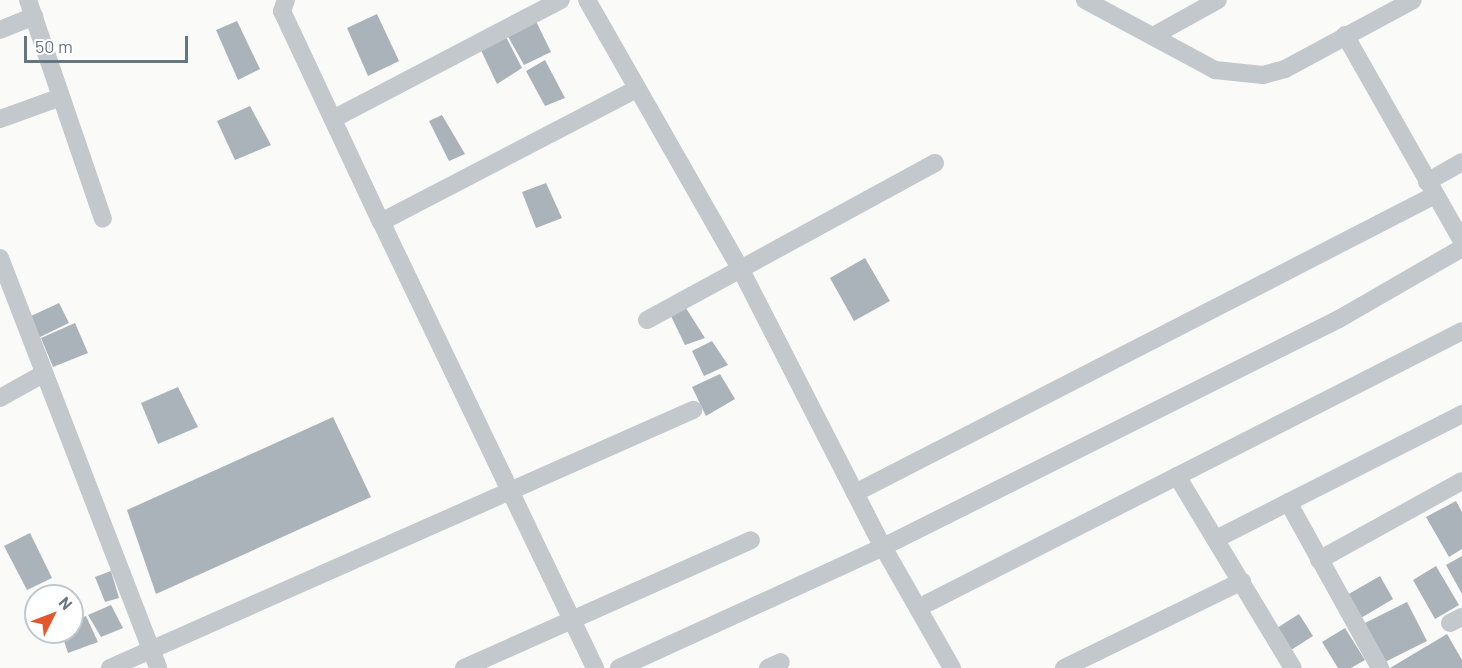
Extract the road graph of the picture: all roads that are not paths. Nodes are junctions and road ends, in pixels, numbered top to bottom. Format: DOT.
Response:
graph roads {
  1 [pos="286,0"];
  2 [pos="561,0"];
  3 [pos="587,0"];
  4 [pos="1085,0"];
  5 [pos="1218,0"];
  6 [pos="1413,0"];
  7 [pos="31,8"];
  8 [pos="0,30"];
  9 [pos="1346,35"];
  10 [pos="1153,36"];
  11 [pos="636,89"];
  12 [pos="61,97"];
  13 [pos="333,119"];
  14 [pos="0,120"];
  15 [pos="1462,162"];
  16 [pos="935,163"];
  17 [pos="1431,189"];
  18 [pos="103,219"];
  19 [pos="381,222"];
  20 [pos="1462,241"];
  21 [pos="1462,248"];
  22 [pos="0,258"];
  23 [pos="742,272"];
  24 [pos="647,320"];
  25 [pos="1462,331"];
  26 [pos="44,374"];
  27 [pos="0,398"];
  28 [pos="693,410"];
  29 [pos="1462,414"];
  30 [pos="1177,476"];
  31 [pos="1462,481"];
  32 [pos="512,492"];
  33 [pos="855,493"];
  34 [pos="1288,502"];
  35 [pos="1218,538"];
  36 [pos="751,540"];
  37 [pos="883,547"];
  38 [pos="1319,560"];
  39 [pos="1242,581"];
  40 [pos="918,608"];
  41 [pos="571,621"];
  42 [pos="151,650"];
  43 [pos="110,668"];
  44 [pos="158,668"];
  45 [pos="464,668"];
  46 [pos="595,668"];
  47 [pos="619,668"];
  48 [pos="952,668"];
  49 [pos="1064,668"];
  50 [pos="1293,668"];
  51 [pos="1380,668"];
  1 -- 13 [label="street"];
  2 -- 13 [label="street"];
  3 -- 11 [label="street"];
  4 -- 10 [label="street"];
  5 -- 10 [label="street"];
  6 -- 9 [label="street"];
  7 -- 8 [label="street"];
  7 -- 12 [label="street"];
  9 -- 10 [label="street"];
  9 -- 17 [label="street"];
  11 -- 19 [label="street"];
  11 -- 23 [label="street"];
  12 -- 14 [label="street"];
  12 -- 18 [label="street"];
  13 -- 19 [label="street"];
  15 -- 17 [label="street"];
  16 -- 23 [label="street"];
  17 -- 20 [label="street"];
  17 -- 33 [label="street"];
  19 -- 32 [label="street"];
  21 -- 37 [label="street"];
  22 -- 26 [label="street"];
  23 -- 24 [label="street"];
  23 -- 33 [label="street"];
  25 -- 30 [label="street"];
  26 -- 27 [label="street"];
  26 -- 42 [label="street"];
  28 -- 32 [label="street"];
  29 -- 34 [label="street"];
  30 -- 35 [label="street"];
  30 -- 40 [label="street"];
  31 -- 38 [label="street"];
  32 -- 41 [label="street"];
  32 -- 42 [label="street"];
  33 -- 37 [label="street"];
  34 -- 35 [label="street"];
  34 -- 38 [label="street"];
  35 -- 39 [label="street"];
  36 -- 41 [label="street"];
  37 -- 40 [label="street"];
  37 -- 47 [label="street"];
  38 -- 51 [label="street"];
  39 -- 49 [label="street"];
  39 -- 50 [label="street"];
  40 -- 48 [label="street"];
  41 -- 45 [label="street"];
  41 -- 46 [label="street"];
  42 -- 43 [label="street"];
  42 -- 44 [label="street"];
}
